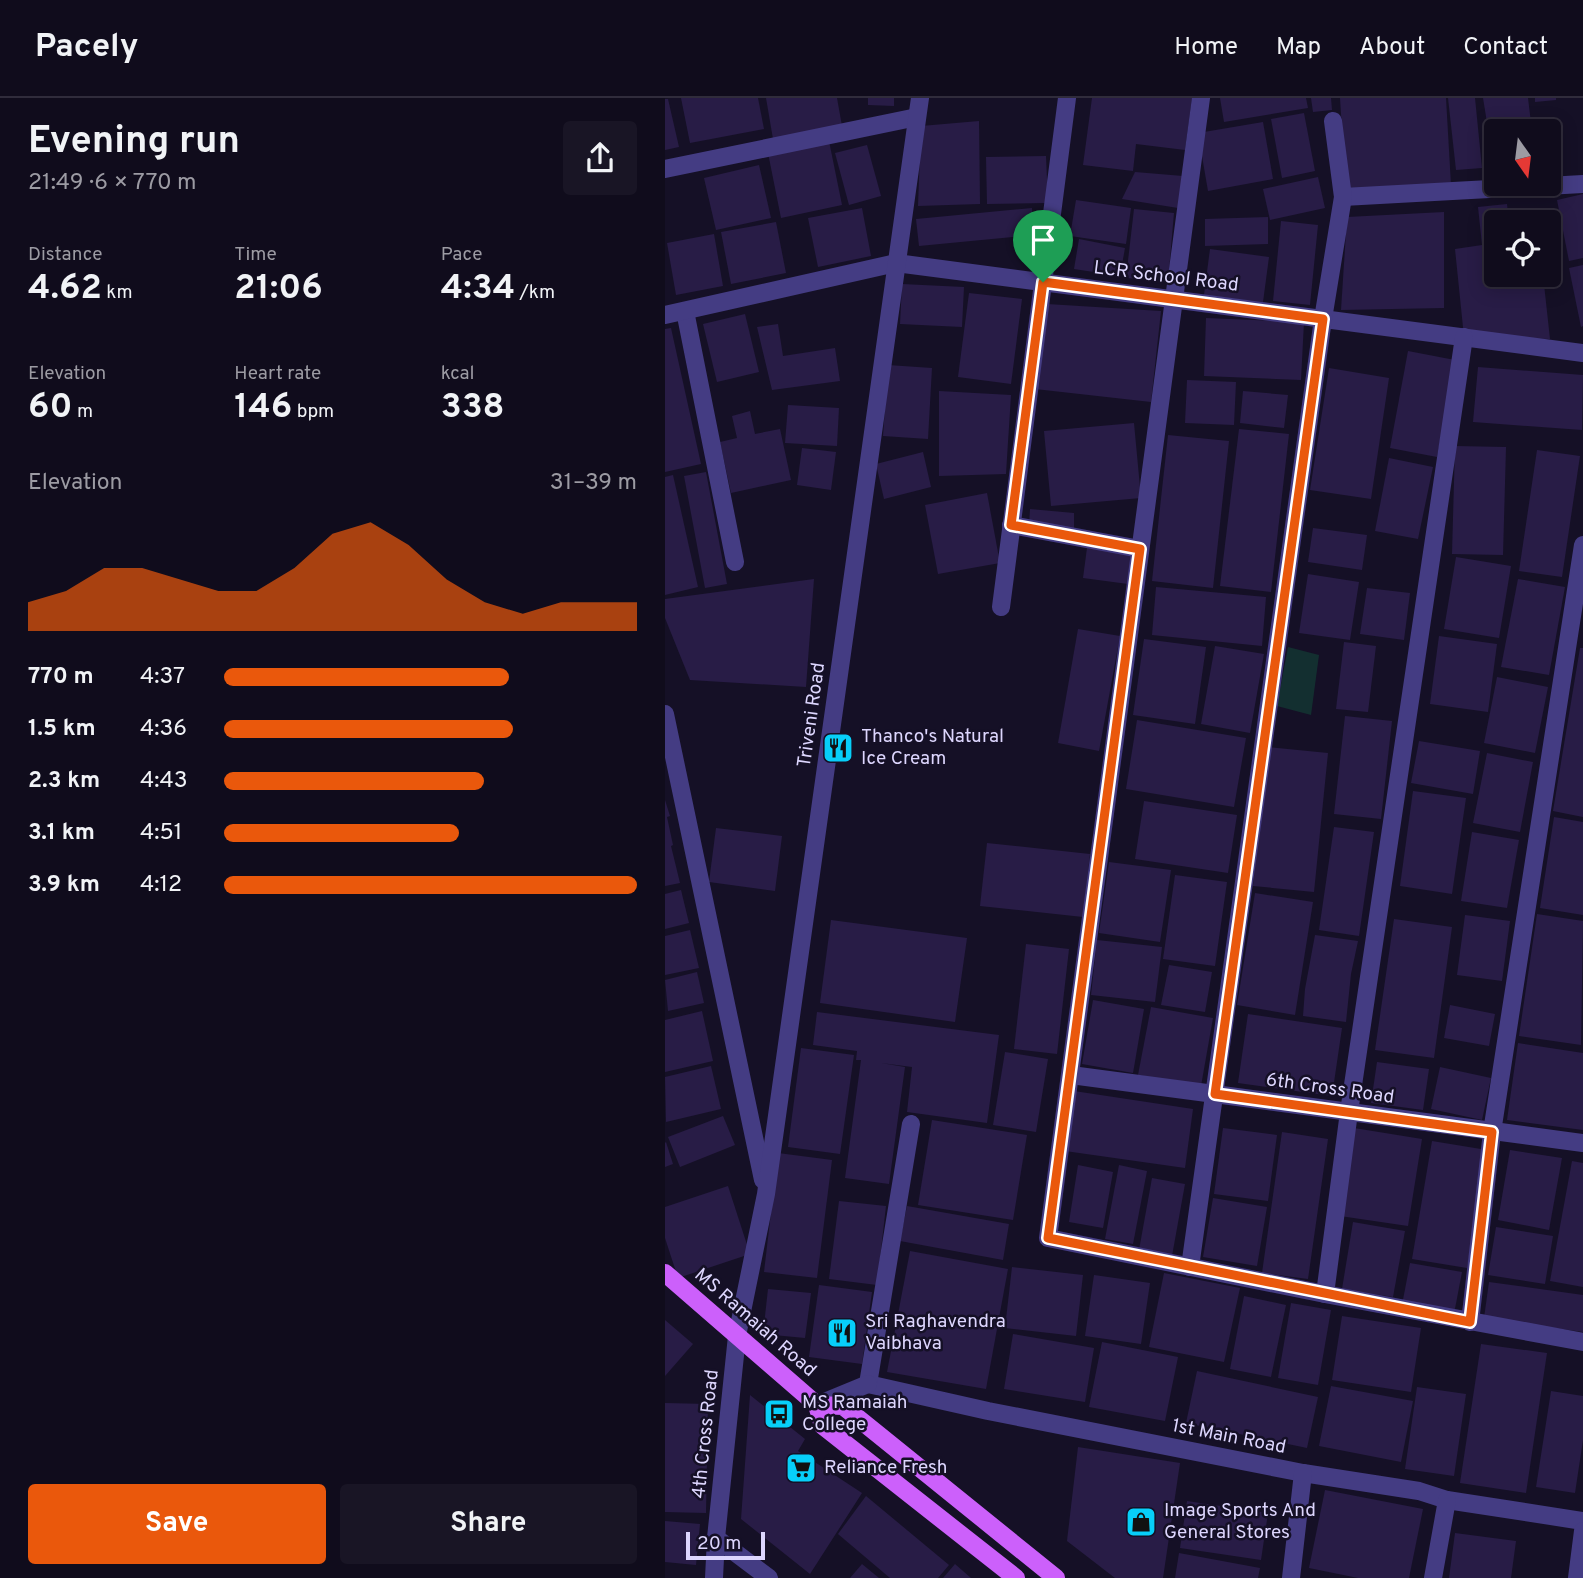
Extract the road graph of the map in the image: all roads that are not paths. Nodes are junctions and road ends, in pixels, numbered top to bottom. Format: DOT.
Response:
graph roads {
  1 [pos="920,98"];
  2 [pos="1067,98"];
  3 [pos="1201,98"];
  4 [pos="917,117"];
  5 [pos="1333,121"];
  6 [pos="665,169"];
  7 [pos="1583,184"];
  8 [pos="1343,197"];
  9 [pos="897,263"];
  10 [pos="1043,282"];
  11 [pos="1172,299"];
  12 [pos="685,311"];
  13 [pos="665,315"];
  14 [pos="1323,319"];
  15 [pos="1464,337"];
  16 [pos="1583,353"];
  17 [pos="1011,525"];
  18 [pos="1583,545"];
  19 [pos="1140,549"];
  20 [pos="735,562"];
  21 [pos="1001,607"];
  22 [pos="665,714"];
  23 [pos="1071,1075"];
  24 [pos="1215,1094"];
  25 [pos="1349,1112"];
  26 [pos="911,1124"];
  27 [pos="1492,1132"];
  28 [pos="1583,1143"];
  29 [pos="766,1194"];
  30 [pos="1190,1267"];
  31 [pos="665,1273"];
  32 [pos="1325,1294"];
  33 [pos="1470,1322"];
  34 [pos="737,1336"];
  35 [pos="1583,1342"];
  36 [pos="868,1384"];
  37 [pos="817,1405"];
  38 [pos="1303,1473"];
  39 [pos="1447,1500"];
  40 [pos="1583,1521"];
  41 [pos="1583,1531"];
  42 [pos="716,1538"];
  43 [pos="714,1578"];
  44 [pos="769,1578"];
  45 [pos="1016,1578"];
  46 [pos="1056,1578"];
  47 [pos="1291,1578"];
  48 [pos="1433,1578"];
  49 [pos="1577,1578"];
  1 -- 4 [label="street, Triveni Road"];
  2 -- 10 [label="street"];
  3 -- 11 [label="street"];
  4 -- 6 [label="street"];
  4 -- 9 [label="street, Triveni Road"];
  5 -- 8 [label="street"];
  7 -- 8 [label="street"];
  8 -- 14 [label="street"];
  9 -- 10 [label="street, LCR School Road"];
  9 -- 12 [label="street, LCR School Road"];
  9 -- 29 [label="street, Triveni Road"];
  10 -- 11 [label="street, LCR School Road"];
  10 -- 17 [label="street"];
  11 -- 14 [label="street, LCR School Road"];
  11 -- 19 [label="street"];
  12 -- 13 [label="street, LCR School Road"];
  12 -- 20 [label="street"];
  14 -- 15 [label="street, LCR School Road"];
  14 -- 24 [label="street"];
  15 -- 16 [label="street, LCR School Road"];
  15 -- 25 [label="street"];
  17 -- 19 [label="street"];
  17 -- 21 [label="street"];
  18 -- 27 [label="street"];
  19 -- 23 [label="street"];
  22 -- 29 [label="street"];
  23 -- 24 [label="street, 6th Cross Road"];
  23 -- 30 [label="street"];
  24 -- 25 [label="street, 6th Cross Road"];
  24 -- 30 [label="street"];
  25 -- 27 [label="street, 6th Cross Road"];
  25 -- 32 [label="street"];
  26 -- 36 [label="street"];
  27 -- 28 [label="street, 6th Cross Road"];
  27 -- 33 [label="street"];
  29 -- 34 [label="street, Triveni Road"];
  30 -- 32 [label="street"];
  31 -- 34 [label="main road, MS Ramaiah Road"];
  32 -- 33 [label="street"];
  33 -- 35 [label="street"];
  34 -- 37 [label="main road, MS Ramaiah Road"];
  34 -- 42 [label="street, 4th Cross Road"];
  36 -- 37 [label="street"];
  36 -- 38 [label="street, 1st Main Road"];
  37 -- 45 [label="main road, MS Ramaiah Road"];
  37 -- 46 [label="main road, MS Ramaiah Road"];
  38 -- 39 [label="street, 1st Main Road"];
  38 -- 47 [label="street"];
  39 -- 40 [label="street, 1st Main Road"];
  39 -- 48 [label="street"];
  41 -- 49 [label="street"];
  42 -- 43 [label="street, 4th Cross Road"];
  42 -- 44 [label="street"];
}
